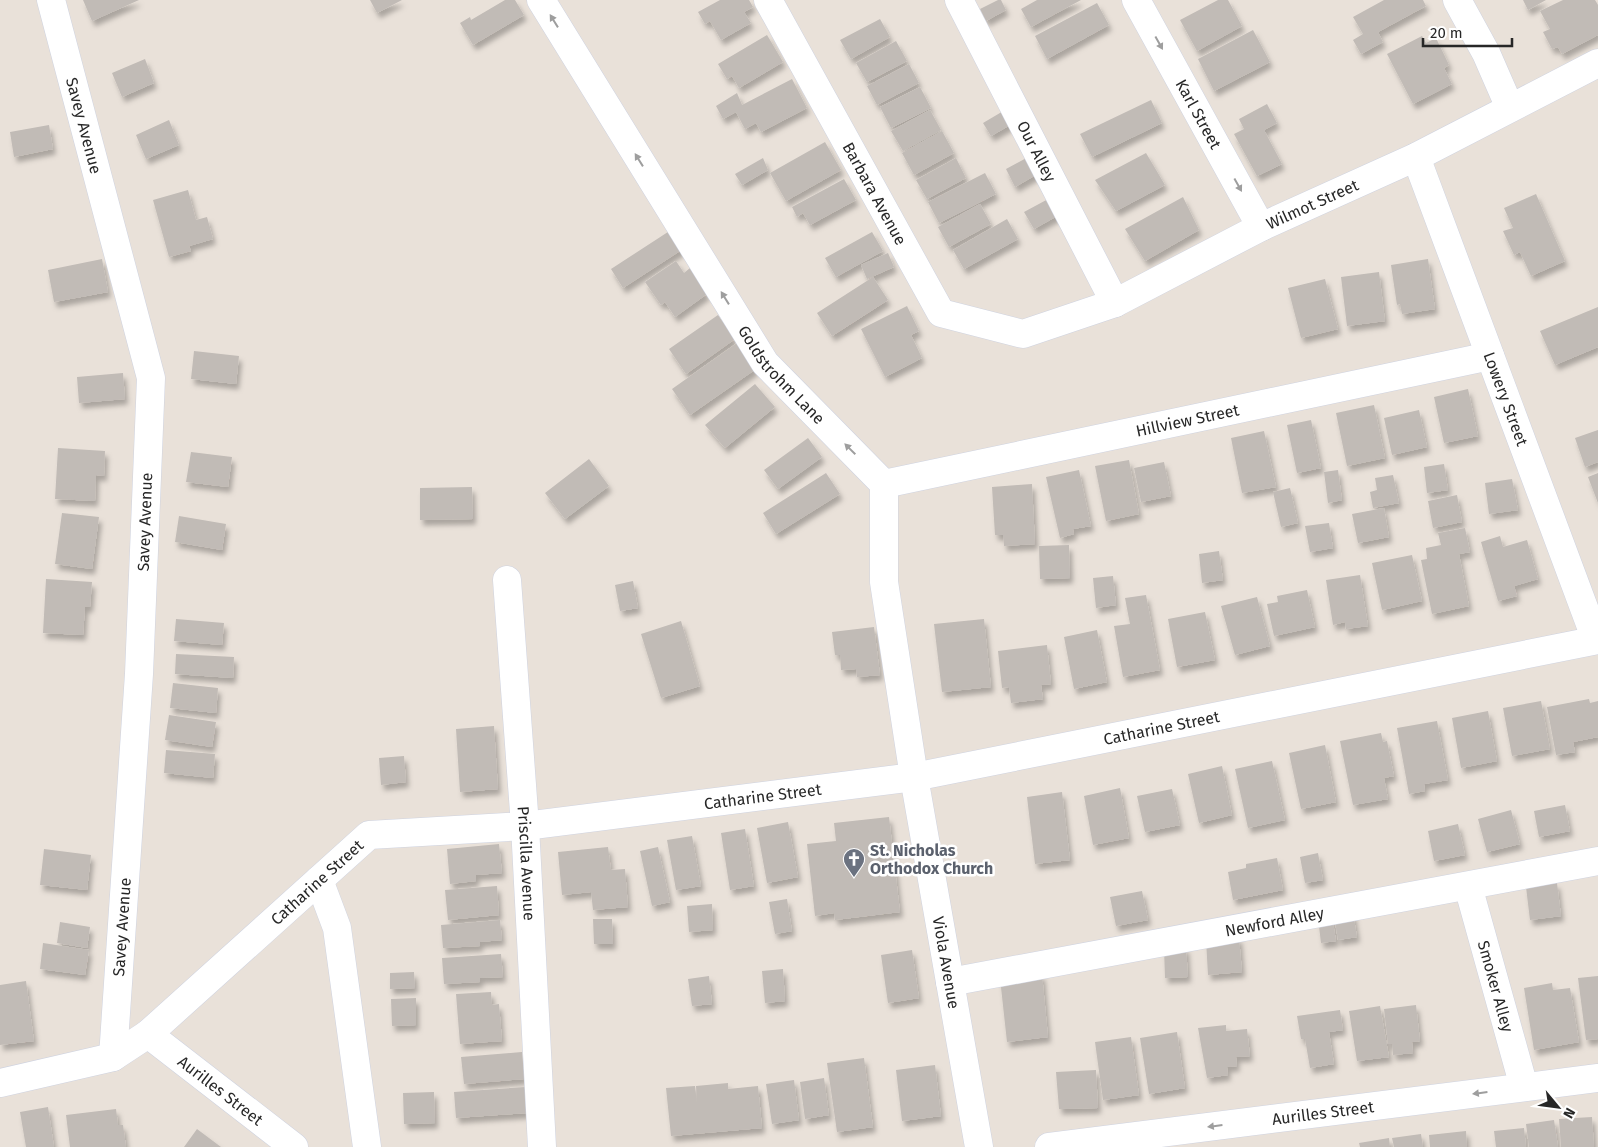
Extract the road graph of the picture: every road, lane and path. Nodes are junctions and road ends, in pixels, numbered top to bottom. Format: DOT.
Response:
graph roads {
  1 [pos="51,0"];
  2 [pos="540,0"];
  3 [pos="768,0"];
  4 [pos="959,0"];
  5 [pos="1136,0"];
  6 [pos="1457,0"];
  7 [pos="1598,63"];
  8 [pos="1510,108"];
  9 [pos="1416,157"];
  10 [pos="1261,228"];
  11 [pos="1115,303"];
  12 [pos="1023,334"];
  13 [pos="1490,356"];
  14 [pos="884,484"];
  15 [pos="507,580"];
  16 [pos="1597,640"];
  17 [pos="914,777"];
  18 [pos="525,826"];
  19 [pos="1598,861"];
  20 [pos="319,880"];
  21 [pos="1468,886"];
  22 [pos="950,982"];
  23 [pos="148,1034"];
  24 [pos="113,1057"];
  25 [pos="1598,1078"];
  26 [pos="0,1083"];
  27 [pos="1524,1087"];
  28 [pos="1242,1135"];
  29 [pos="294,1147"];
  30 [pos="367,1147"];
  31 [pos="542,1147"];
  32 [pos="979,1147"];
  33 [pos="1049,1147"];
  1 -- 24 [label="street, Savey Avenue"];
  14 -- 2 [label="street, Goldstrohm Lane, one-way"];
  3 -- 12 [label="street, Barbara Avenue"];
  4 -- 11 [label="street, Our Alley"];
  5 -- 10 [label="street, Karl Street, one-way"];
  6 -- 8 [label="street"];
  7 -- 8 [label="street, Wilmot Street"];
  8 -- 9 [label="street, Wilmot Street"];
  9 -- 10 [label="street, Wilmot Street"];
  9 -- 13 [label="street, Lowery Street"];
  10 -- 11 [label="street, Wilmot Street"];
  11 -- 12 [label="street, Wilmot Street"];
  13 -- 14 [label="street, Hillview Street"];
  13 -- 16 [label="street, Lowery Street"];
  14 -- 17 [label="street"];
  15 -- 18 [label="street, Priscilla Avenue"];
  16 -- 17 [label="street, Catharine Street"];
  17 -- 18 [label="street, Catharine Street"];
  17 -- 22 [label="street, Viola Avenue"];
  18 -- 20 [label="street, Catharine Street"];
  18 -- 31 [label="street, Priscilla Avenue"];
  19 -- 21 [label="street, Newford Alley"];
  20 -- 23 [label="street, Catharine Street"];
  20 -- 30 [label="street"];
  21 -- 22 [label="street, Newford Alley"];
  21 -- 27 [label="street, Smoker Alley"];
  22 -- 32 [label="street, Viola Avenue"];
  23 -- 24 [label="street, Catharine Street"];
  23 -- 29 [label="street, Aurilles Street"];
  24 -- 26 [label="street, Catharine Street"];
  25 -- 27 [label="street, Aurilles Street"];
  27 -- 28 [label="street, Aurilles Street, one-way"];
  28 -- 33 [label="street, Aurilles Street, one-way"];
}
